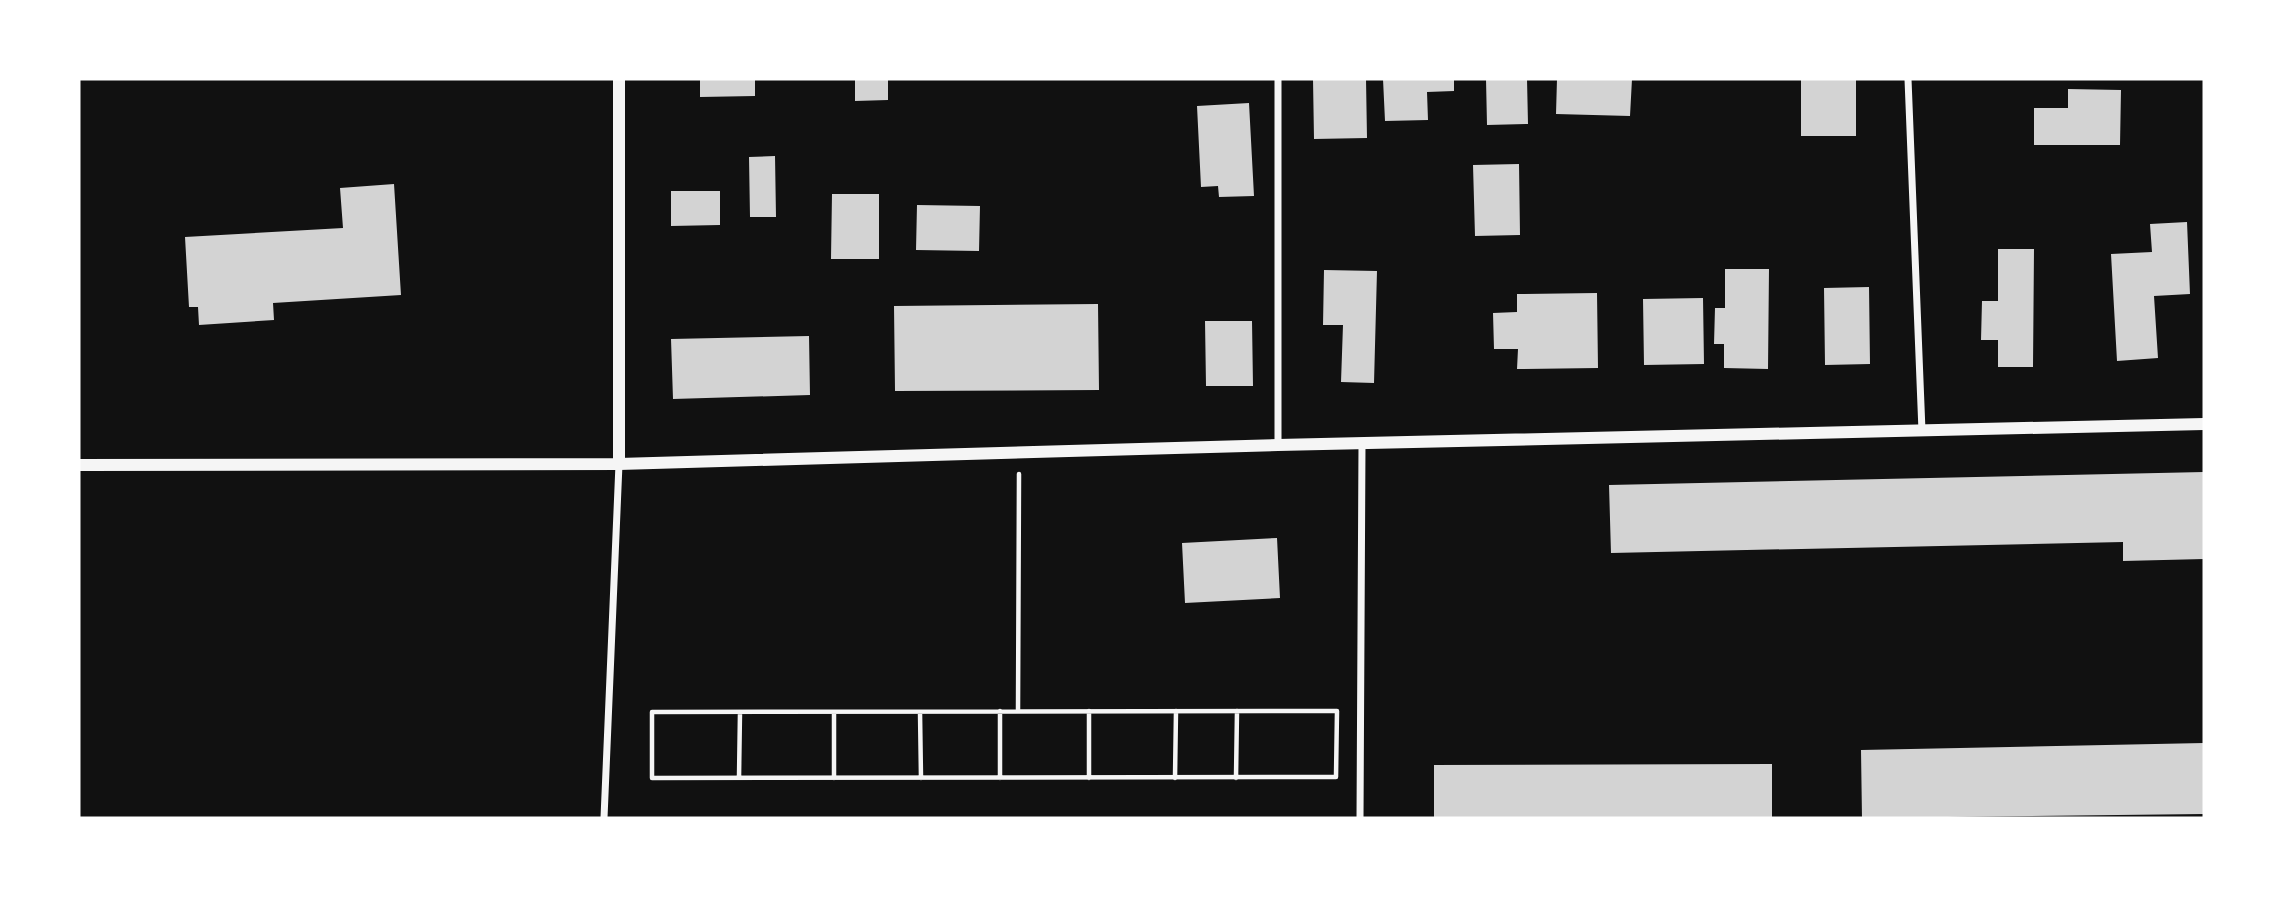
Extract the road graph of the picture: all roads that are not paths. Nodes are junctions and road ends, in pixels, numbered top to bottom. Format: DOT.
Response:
graph roads {
  1 [pos="619,79"];
  2 [pos="1278,79"];
  3 [pos="1908,79"];
  4 [pos="2204,424"];
  5 [pos="1922,431"];
  6 [pos="1362,444"];
  7 [pos="1278,445"];
  8 [pos="620,464"];
  9 [pos="79,465"];
  10 [pos="604,818"];
  11 [pos="1360,818"];
  1 -- 8 [label="street"];
  2 -- 7 [label="street"];
  3 -- 5 [label="street"];
  4 -- 5 [label="street"];
  5 -- 6 [label="street"];
  6 -- 7 [label="street"];
  6 -- 11 [label="street"];
  7 -- 8 [label="street"];
  8 -- 9 [label="street"];
  8 -- 10 [label="street"];
}
